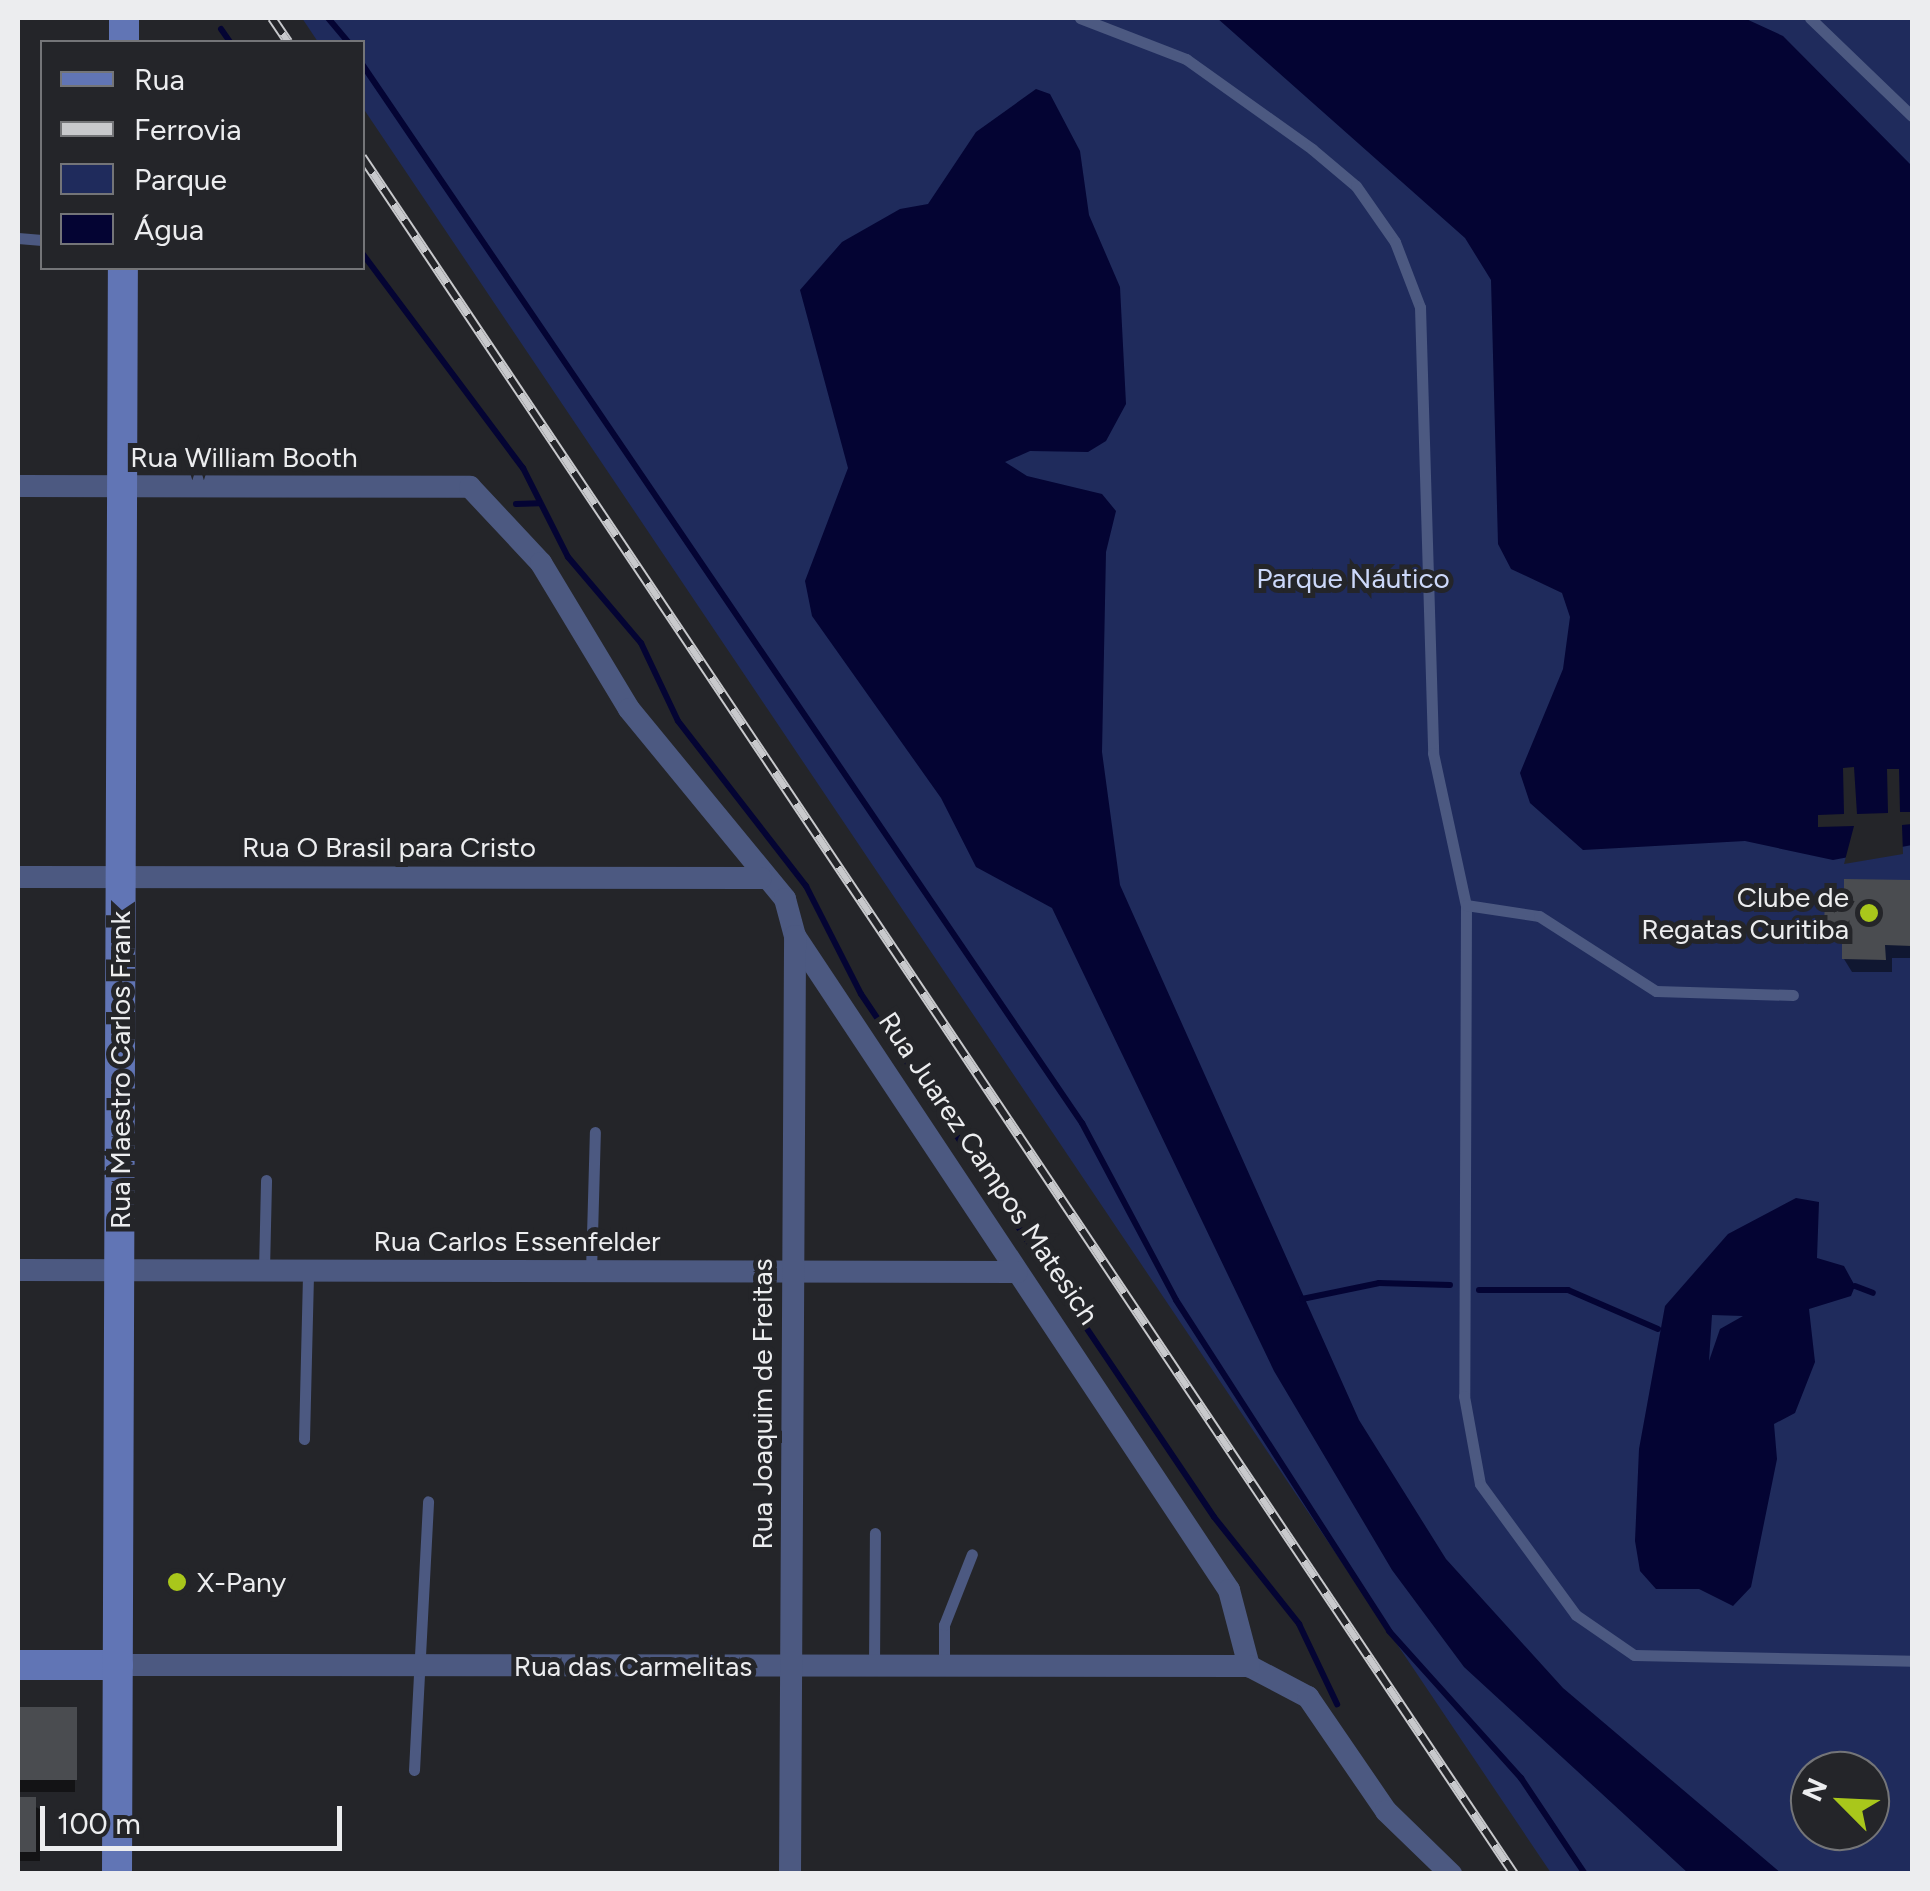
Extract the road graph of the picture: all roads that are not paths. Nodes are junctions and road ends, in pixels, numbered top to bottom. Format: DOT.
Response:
graph roads {
  1 [pos="1080,18"];
  2 [pos="1810,18"];
  3 [pos="1912,116"];
  4 [pos="123,270"];
  5 [pos="18,486"];
  6 [pos="122,486"];
  7 [pos="470,487"];
  8 [pos="18,877"];
  9 [pos="121,877"];
  10 [pos="761,878"];
  11 [pos="1466,906"];
  12 [pos="795,936"];
  13 [pos="1793,995"];
  14 [pos="596,1132"];
  15 [pos="266,1180"];
  16 [pos="18,1270"];
  17 [pos="120,1270"];
  18 [pos="264,1270"];
  19 [pos="308,1270"];
  20 [pos="591,1271"];
  21 [pos="793,1271"];
  22 [pos="1017,1272"];
  23 [pos="304,1439"];
  24 [pos="428,1501"];
  25 [pos="875,1533"];
  26 [pos="972,1554"];
  27 [pos="1912,1661"];
  28 [pos="18,1665"];
  29 [pos="118,1665"];
  30 [pos="415,1666"];
  31 [pos="791,1666"];
  32 [pos="874,1666"];
  33 [pos="944,1666"];
  34 [pos="1249,1666"];
  35 [pos="414,1770"];
  36 [pos="117,1874"];
  37 [pos="790,1874"];
  38 [pos="1451,1874"];
  1 -- 11 [label="lane"];
  2 -- 3 [label="lane"];
  4 -- 6 [label="street, Rua Maestro Carlos Frank"];
  5 -- 6 [label="street, Rua William Booth"];
  6 -- 7 [label="street, Rua William Booth"];
  6 -- 9 [label="street, Rua Maestro Carlos Frank"];
  7 -- 10 [label="street, Rua Juarez Campos Matesich"];
  8 -- 9 [label="street, Rua O Brasil para Cristo"];
  9 -- 10 [label="street, Rua O Brasil para Cristo"];
  9 -- 17 [label="street, Rua Maestro Carlos Frank"];
  10 -- 12 [label="street, Rua Juarez Campos Matesich"];
  11 -- 13 [label="lane"];
  11 -- 27 [label="lane"];
  12 -- 21 [label="street, Rua Joaquim de Freitas"];
  12 -- 22 [label="street, Rua Juarez Campos Matesich"];
  14 -- 20 [label="lane"];
  15 -- 18 [label="lane"];
  16 -- 17 [label="street, Rua Carlos Essenfelder"];
  17 -- 18 [label="street, Rua Carlos Essenfelder"];
  17 -- 29 [label="street, Rua Maestro Carlos Frank"];
  18 -- 19 [label="street, Rua Carlos Essenfelder"];
  19 -- 20 [label="street, Rua Carlos Essenfelder"];
  19 -- 23 [label="lane"];
  20 -- 21 [label="street, Rua Carlos Essenfelder"];
  21 -- 22 [label="street, Rua Carlos Essenfelder"];
  21 -- 31 [label="street, Rua Joaquim de Freitas"];
  22 -- 34 [label="street, Rua Juarez Campos Matesich"];
  24 -- 30 [label="lane"];
  25 -- 32 [label="lane"];
  26 -- 33 [label="lane"];
  28 -- 29 [label="street, Rua das Carmelitas"];
  29 -- 30 [label="street, Rua das Carmelitas"];
  29 -- 36 [label="street, Rua Maestro Carlos Frank"];
  30 -- 31 [label="street, Rua das Carmelitas"];
  30 -- 35 [label="lane"];
  31 -- 32 [label="street, Rua das Carmelitas"];
  31 -- 37 [label="street, Rua Joaquim de Freitas"];
  32 -- 33 [label="street, Rua das Carmelitas"];
  33 -- 34 [label="street, Rua das Carmelitas"];
  34 -- 38 [label="street"];
}
